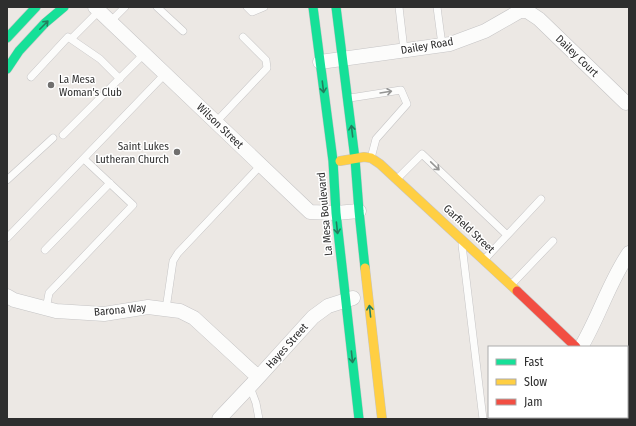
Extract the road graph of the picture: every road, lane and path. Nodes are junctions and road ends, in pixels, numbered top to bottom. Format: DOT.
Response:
graph roads {
  1 [pos="36,7"];
  2 [pos="64,7"];
  3 [pos="125,7"];
  4 [pos="157,7"];
  5 [pos="247,7"];
  6 [pos="264,7"];
  7 [pos="313,7"];
  8 [pos="336,7"];
  9 [pos="399,7"];
  10 [pos="437,7"];
  11 [pos="97,9"];
  12 [pos="527,11"];
  13 [pos="110,22"];
  14 [pos="183,31"];
  15 [pos="244,37"];
  16 [pos="7,38"];
  17 [pos="72,39"];
  18 [pos="442,45"];
  19 [pos="404,50"];
  20 [pos="144,54"];
  21 [pos="343,59"];
  22 [pos="320,62"];
  23 [pos="7,69"];
  24 [pos="165,74"];
  25 [pos="31,77"];
  26 [pos="120,78"];
  27 [pos="348,98"];
  28 [pos="626,103"];
  29 [pos="216,122"];
  30 [pos="63,135"];
  31 [pos="53,138"];
  32 [pos="84,158"];
  33 [pos="371,158"];
  34 [pos="356,159"];
  35 [pos="333,161"];
  36 [pos="261,165"];
  37 [pos="9,175"];
  38 [pos="397,179"];
  39 [pos="110,183"];
  40 [pos="541,200"];
  41 [pos="360,211"];
  42 [pos="336,213"];
  43 [pos="507,235"];
  44 [pos="7,238"];
  45 [pos="462,239"];
  46 [pos="553,241"];
  47 [pos="45,250"];
  48 [pos="629,253"];
  49 [pos="484,260"];
  50 [pos="511,285"];
  51 [pos="368,294"];
  52 [pos="7,296"];
  53 [pos="345,301"];
  54 [pos="46,309"];
  55 [pos="166,309"];
  56 [pos="575,346"];
  57 [pos="581,346"];
  58 [pos="254,382"];
  59 [pos="219,419"];
  60 [pos="259,419"];
  61 [pos="359,419"];
  62 [pos="382,419"];
  63 [pos="483,419"];
  1 -- 16 [label="main road"];
  23 -- 2 [label="main road, one-way"];
  3 -- 13 [label="lane"];
  4 -- 14 [label="lane"];
  5 -- 6 [label="lane"];
  7 -- 22 [label="main road, La Mesa Boulevard"];
  8 -- 21 [label="main road"];
  9 -- 19 [label="lane"];
  10 -- 18 [label="lane"];
  11 -- 13 [label="street, Wilson Street"];
  11 -- 17 [label="lane"];
  12 -- 18 [label="street, Dailey Road"];
  12 -- 28 [label="street, Dailey Court"];
  13 -- 20 [label="street, Wilson Street"];
  15 -- 29 [label="lane"];
  17 -- 25 [label="lane"];
  17 -- 26 [label="lane"];
  18 -- 19 [label="street, Dailey Road"];
  19 -- 21 [label="street, Dailey Road"];
  20 -- 24 [label="street, Wilson Street"];
  20 -- 26 [label="lane"];
  21 -- 22 [label="street, Dailey Road"];
  21 -- 27 [label="main road"];
  22 -- 35 [label="main road, La Mesa Boulevard, one-way"];
  24 -- 29 [label="street, Wilson Street"];
  24 -- 32 [label="lane"];
  26 -- 30 [label="lane"];
  27 -- 33 [label="lane, one-way"];
  34 -- 27 [label="main road, one-way"];
  29 -- 36 [label="street, Wilson Street"];
  31 -- 37 [label="lane"];
  32 -- 39 [label="lane"];
  32 -- 44 [label="lane"];
  33 -- 34 [label="main road"];
  33 -- 38 [label="main road, Garfield Street"];
  34 -- 35 [label="main road"];
  34 -- 41 [label="main road"];
  35 -- 42 [label="main road, La Mesa Boulevard"];
  36 -- 42 [label="street, Wilson Street"];
  36 -- 55 [label="lane"];
  38 -- 43 [label="lane, one-way"];
  38 -- 45 [label="main road, Garfield Street"];
  39 -- 47 [label="lane"];
  39 -- 54 [label="lane"];
  40 -- 43 [label="lane"];
  41 -- 42 [label="street, Wilson Street"];
  41 -- 51 [label="main road"];
  42 -- 53 [label="main road, La Mesa Boulevard, one-way"];
  43 -- 49 [label="lane"];
  45 -- 49 [label="main road, Garfield Street"];
  45 -- 63 [label="lane"];
  46 -- 50 [label="lane"];
  48 -- 57 [label="street"];
  49 -- 50 [label="main road, Garfield Street"];
  50 -- 56 [label="main road, Garfield Street"];
  51 -- 53 [label="street, Hayes Street"];
  62 -- 51 [label="main road, one-way"];
  52 -- 54 [label="street, Barona Way"];
  53 -- 58 [label="street, Hayes Street"];
  53 -- 61 [label="main road, La Mesa Boulevard, one-way"];
  54 -- 55 [label="street, Barona Way"];
  55 -- 58 [label="street, Barona Way"];
  58 -- 59 [label="street, Hayes Street"];
  58 -- 60 [label="lane"];
}
